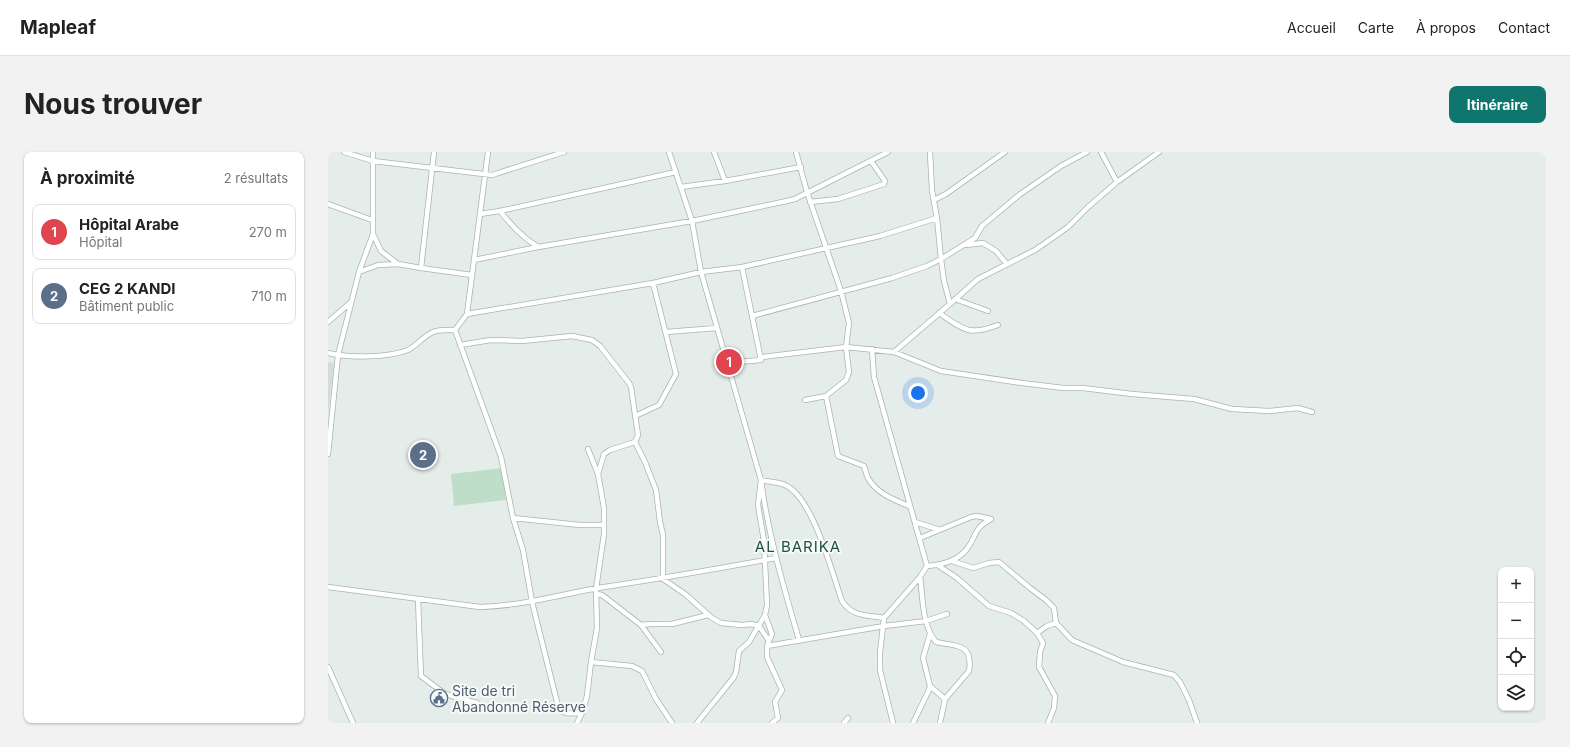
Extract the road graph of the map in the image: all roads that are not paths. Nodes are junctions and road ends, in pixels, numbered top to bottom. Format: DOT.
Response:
graph roads {
  1 [pos="344,152"];
  2 [pos="373,152"];
  3 [pos="434,152"];
  4 [pos="488,152"];
  5 [pos="564,152"];
  6 [pos="669,152"];
  7 [pos="714,152"];
  8 [pos="796,152"];
  9 [pos="888,152"];
  10 [pos="930,152"];
  11 [pos="1005,152"];
  12 [pos="1087,152"];
  13 [pos="1101,152"];
  14 [pos="1159,152"];
  15 [pos="373,161"];
  16 [pos="871,161"];
  17 [pos="801,167"];
  18 [pos="432,168"];
  19 [pos="676,172"];
  20 [pos="485,175"];
  21 [pos="725,181"];
  22 [pos="1117,182"];
  23 [pos="681,187"];
  24 [pos="807,192"];
  25 [pos="934,200"];
  26 [pos="810,202"];
  27 [pos="328,204"];
  28 [pos="500,211"];
  29 [pos="480,214"];
  30 [pos="937,218"];
  31 [pos="372,220"];
  32 [pos="692,221"];
  33 [pos="373,234"];
  34 [pos="525,239"];
  35 [pos="963,245"];
  36 [pos="538,247"];
  37 [pos="826,247"];
  38 [pos="529,249"];
  39 [pos="941,259"];
  40 [pos="474,260"];
  41 [pos="1006,263"];
  42 [pos="398,264"];
  43 [pos="742,267"];
  44 [pos="421,268"];
  45 [pos="359,272"];
  46 [pos="701,272"];
  47 [pos="472,275"];
  48 [pos="654,283"];
  49 [pos="841,291"];
  50 [pos="955,299"];
  51 [pos="350,303"];
  52 [pos="950,304"];
  53 [pos="988,311"];
  54 [pos="939,313"];
  55 [pos="467,314"];
  56 [pos="752,316"];
  57 [pos="328,322"];
  58 [pos="998,325"];
  59 [pos="717,328"];
  60 [pos="455,330"];
  61 [pos="666,332"];
  62 [pos="460,345"];
  63 [pos="846,347"];
  64 [pos="872,349"];
  65 [pos="894,352"];
  66 [pos="328,353"];
  67 [pos="338,355"];
  68 [pos="761,360"];
  69 [pos="727,363"];
  70 [pos="826,396"];
  71 [pos="805,400"];
  72 [pos="1312,412"];
  73 [pos="636,416"];
  74 [pos="634,442"];
  75 [pos="588,450"];
  76 [pos="328,454"];
  77 [pos="598,474"];
  78 [pos="761,480"];
  79 [pos="909,506"];
  80 [pos="513,518"];
  81 [pos="915,522"];
  82 [pos="604,525"];
  83 [pos="940,530"];
  84 [pos="920,538"];
  85 [pos="776,558"];
  86 [pos="766,560"];
  87 [pos="952,561"];
  88 [pos="927,566"];
  89 [pos="939,566"];
  90 [pos="920,577"];
  91 [pos="663,579"];
  92 [pos="328,587"];
  93 [pos="596,591"];
  94 [pos="418,599"];
  95 [pos="532,602"];
  96 [pos="947,614"];
  97 [pos="708,615"];
  98 [pos="765,615"];
  99 [pos="884,618"];
  100 [pos="926,621"];
  101 [pos="1056,623"];
  102 [pos="641,626"];
  103 [pos="759,626"];
  104 [pos="884,626"];
  105 [pos="1036,633"];
  106 [pos="930,634"];
  107 [pos="799,640"];
  108 [pos="768,644"];
  109 [pos="661,652"];
  110 [pos="591,662"];
  111 [pos="328,667"];
  112 [pos="930,686"];
  113 [pos="945,699"];
  114 [pos="477,703"];
  115 [pos="582,713"];
  116 [pos="848,718"];
  117 [pos="353,723"];
  118 [pos="576,723"];
  119 [pos="672,723"];
  120 [pos="697,723"];
  121 [pos="772,723"];
  122 [pos="844,723"];
  123 [pos="893,723"];
  124 [pos="913,723"];
  125 [pos="940,723"];
  126 [pos="1048,723"];
  127 [pos="1197,723"];
  1 -- 15 [label="street"];
  2 -- 15 [label="street"];
  3 -- 18 [label="street"];
  4 -- 20 [label="street"];
  5 -- 20 [label="street"];
  6 -- 19 [label="street"];
  7 -- 21 [label="street"];
  8 -- 17 [label="street"];
  9 -- 16 [label="street"];
  10 -- 25 [label="street"];
  11 -- 25 [label="street"];
  12 -- 35 [label="street"];
  13 -- 22 [label="street"];
  14 -- 22 [label="street"];
  15 -- 18 [label="street"];
  15 -- 31 [label="street"];
  16 -- 24 [label="street"];
  16 -- 26 [label="street"];
  17 -- 21 [label="street"];
  17 -- 24 [label="street"];
  18 -- 20 [label="street"];
  18 -- 44 [label="street"];
  19 -- 23 [label="street"];
  19 -- 28 [label="street"];
  20 -- 29 [label="street"];
  21 -- 23 [label="street"];
  22 -- 41 [label="street"];
  23 -- 32 [label="street"];
  24 -- 26 [label="street"];
  24 -- 32 [label="street"];
  25 -- 30 [label="street"];
  26 -- 37 [label="street"];
  27 -- 31 [label="street"];
  28 -- 29 [label="street"];
  28 -- 34 [label="street"];
  29 -- 40 [label="street"];
  30 -- 37 [label="street"];
  30 -- 39 [label="street"];
  31 -- 33 [label="street"];
  32 -- 36 [label="street"];
  32 -- 46 [label="street"];
  33 -- 42 [label="street"];
  33 -- 45 [label="street"];
  34 -- 36 [label="street"];
  34 -- 38 [label="street"];
  35 -- 39 [label="street"];
  35 -- 41 [label="street"];
  36 -- 38 [label="street"];
  37 -- 43 [label="street"];
  37 -- 49 [label="street"];
  38 -- 40 [label="street"];
  39 -- 49 [label="street"];
  39 -- 52 [label="street"];
  40 -- 47 [label="street"];
  41 -- 50 [label="street"];
  42 -- 44 [label="street"];
  42 -- 45 [label="street"];
  43 -- 46 [label="street"];
  43 -- 56 [label="street"];
  44 -- 47 [label="street"];
  45 -- 51 [label="street"];
  46 -- 48 [label="street"];
  46 -- 59 [label="street"];
  47 -- 55 [label="street"];
  48 -- 55 [label="street"];
  48 -- 61 [label="street"];
  49 -- 56 [label="street"];
  49 -- 63 [label="street"];
  50 -- 52 [label="street"];
  50 -- 53 [label="street"];
  51 -- 57 [label="street"];
  51 -- 67 [label="street"];
  52 -- 54 [label="street"];
  54 -- 58 [label="street"];
  54 -- 65 [label="street"];
  55 -- 60 [label="street"];
  56 -- 68 [label="street"];
  59 -- 61 [label="street"];
  59 -- 69 [label="street"];
  60 -- 62 [label="street"];
  60 -- 67 [label="street"];
  61 -- 73 [label="street"];
  62 -- 73 [label="street"];
  62 -- 80 [label="street"];
  63 -- 64 [label="street"];
  63 -- 68 [label="street"];
  63 -- 70 [label="street"];
  64 -- 65 [label="street"];
  64 -- 79 [label="street"];
  65 -- 72 [label="street"];
  66 -- 67 [label="street"];
  67 -- 76 [label="street"];
  68 -- 69 [label="street"];
  69 -- 78 [label="street"];
  70 -- 71 [label="street"];
  70 -- 79 [label="street"];
  73 -- 74 [label="street"];
  74 -- 77 [label="street"];
  74 -- 91 [label="street"];
  75 -- 77 [label="street"];
  77 -- 82 [label="street"];
  78 -- 85 [label="street"];
  78 -- 86 [label="street"];
  78 -- 99 [label="street"];
  79 -- 81 [label="street"];
  80 -- 82 [label="street"];
  80 -- 95 [label="street"];
  81 -- 83 [label="street"];
  81 -- 84 [label="street"];
  82 -- 93 [label="street"];
  83 -- 84 [label="street"];
  83 -- 87 [label="street"];
  84 -- 88 [label="street"];
  85 -- 86 [label="street"];
  85 -- 107 [label="street"];
  86 -- 91 [label="street"];
  86 -- 98 [label="street"];
  87 -- 89 [label="street"];
  87 -- 101 [label="street"];
  88 -- 89 [label="street"];
  88 -- 90 [label="street"];
  89 -- 105 [label="street"];
  90 -- 99 [label="street"];
  90 -- 100 [label="street"];
  91 -- 93 [label="street"];
  91 -- 97 [label="street"];
  92 -- 94 [label="street"];
  93 -- 95 [label="street"];
  93 -- 102 [label="street"];
  93 -- 110 [label="street"];
  94 -- 95 [label="street"];
  94 -- 114 [label="street"];
  95 -- 115 [label="street"];
  96 -- 100 [label="street"];
  97 -- 102 [label="street"];
  97 -- 103 [label="street"];
  98 -- 103 [label="street"];
  98 -- 108 [label="street"];
  99 -- 104 [label="street"];
  100 -- 104 [label="street"];
  100 -- 106 [label="street"];
  101 -- 105 [label="street"];
  101 -- 127 [label="street"];
  102 -- 109 [label="street"];
  103 -- 108 [label="street"];
  103 -- 120 [label="street"];
  104 -- 107 [label="street"];
  104 -- 123 [label="street"];
  105 -- 126 [label="street"];
  106 -- 112 [label="street"];
  106 -- 113 [label="street"];
  107 -- 108 [label="street"];
  108 -- 121 [label="street"];
  110 -- 115 [label="street"];
  110 -- 119 [label="street"];
  111 -- 117 [label="street"];
  112 -- 113 [label="street"];
  112 -- 124 [label="street"];
  113 -- 125 [label="street"];
  115 -- 118 [label="street"];
  116 -- 122 [label="street"];
}
